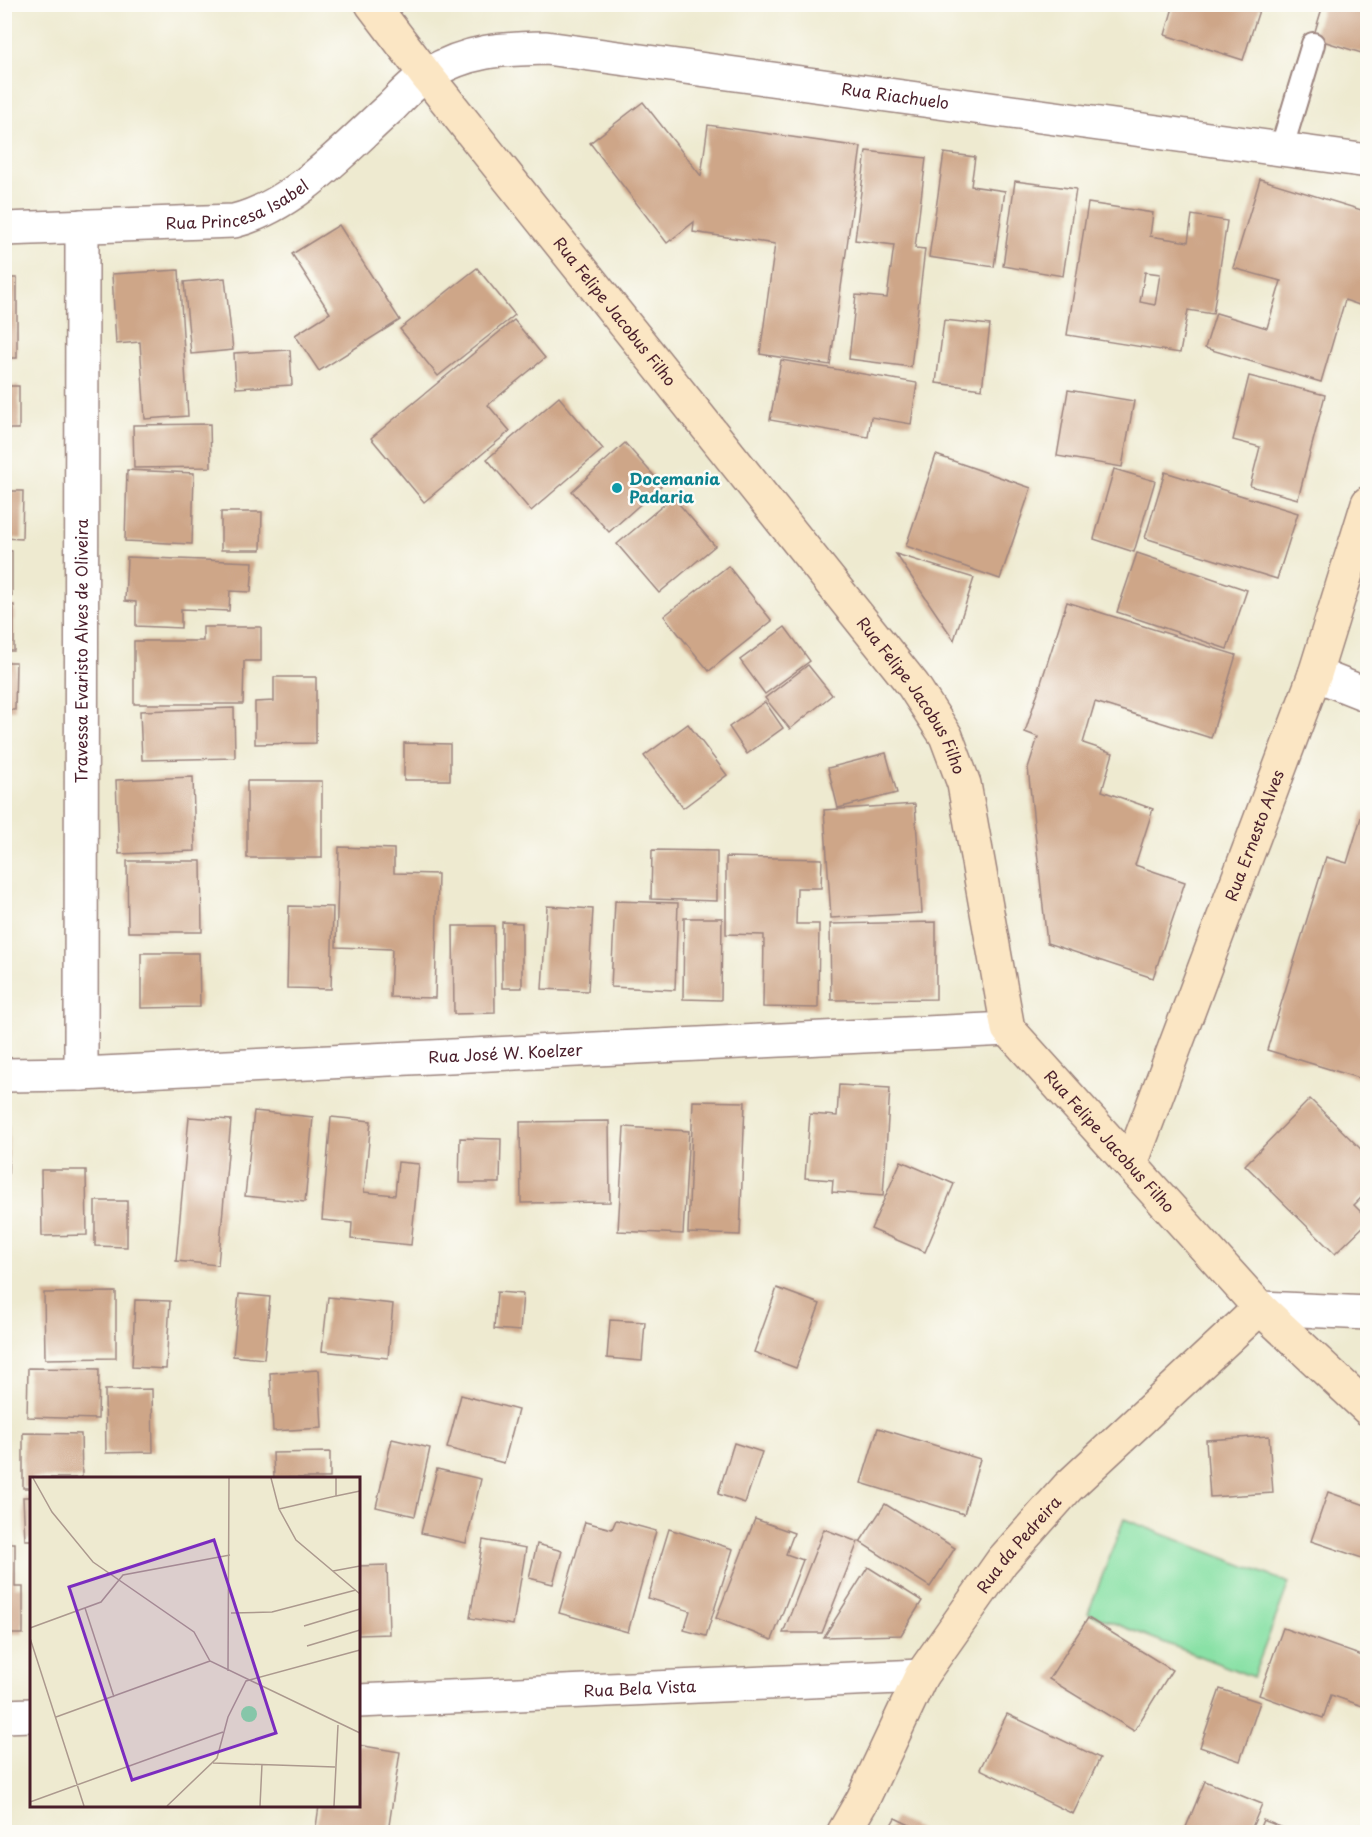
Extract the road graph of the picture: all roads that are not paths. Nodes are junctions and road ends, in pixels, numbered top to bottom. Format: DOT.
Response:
graph roads {
  1 [pos="372,4"];
  2 [pos="1313,44"];
  3 [pos="426,75"];
  4 [pos="1281,150"];
  5 [pos="1368,161"];
  6 [pos="82,226"];
  7 [pos="4,229"];
  8 [pos="1368,503"];
  9 [pos="1316,674"];
  10 [pos="1368,695"];
  11 [pos="1008,1029"];
  12 [pos="81,1074"];
  13 [pos="4,1075"];
  14 [pos="1131,1164"];
  15 [pos="1260,1308"];
  16 [pos="1368,1313"];
  17 [pos="1368,1409"];
  18 [pos="921,1676"];
  19 [pos="360,1701"];
  20 [pos="30,1715"];
  21 [pos="4,1716"];
  22 [pos="844,1833"];
  1 -- 3 [label="main road, Rua Felipe Jacobus Filho"];
  2 -- 4 [label="lane"];
  3 -- 4 [label="street, Rua Riachuelo"];
  3 -- 6 [label="street, Rua Princesa Isabel"];
  3 -- 11 [label="main road, Rua Felipe Jacobus Filho"];
  4 -- 5 [label="street, Rua Riachuelo"];
  6 -- 7 [label="street, Rua Princesa Isabel"];
  6 -- 12 [label="street, Travessa Evaristo Alves de Oliveira"];
  8 -- 9 [label="main road, Rua Ernesto Alves"];
  9 -- 10 [label="street"];
  9 -- 14 [label="main road, Rua Ernesto Alves"];
  11 -- 12 [label="street, Rua José W. Koelzer"];
  11 -- 14 [label="main road, Rua Felipe Jacobus Filho"];
  12 -- 13 [label="street, Rua José W. Koelzer"];
  14 -- 15 [label="main road, Rua Felipe Jacobus Filho"];
  15 -- 16 [label="street"];
  15 -- 17 [label="main road, Rua Felipe Jacobus Filho"];
  15 -- 18 [label="main road, Rua da Pedreira"];
  18 -- 19 [label="street, Rua Bela Vista"];
  18 -- 22 [label="main road, Rua da Pedreira"];
  20 -- 21 [label="street"];
}
